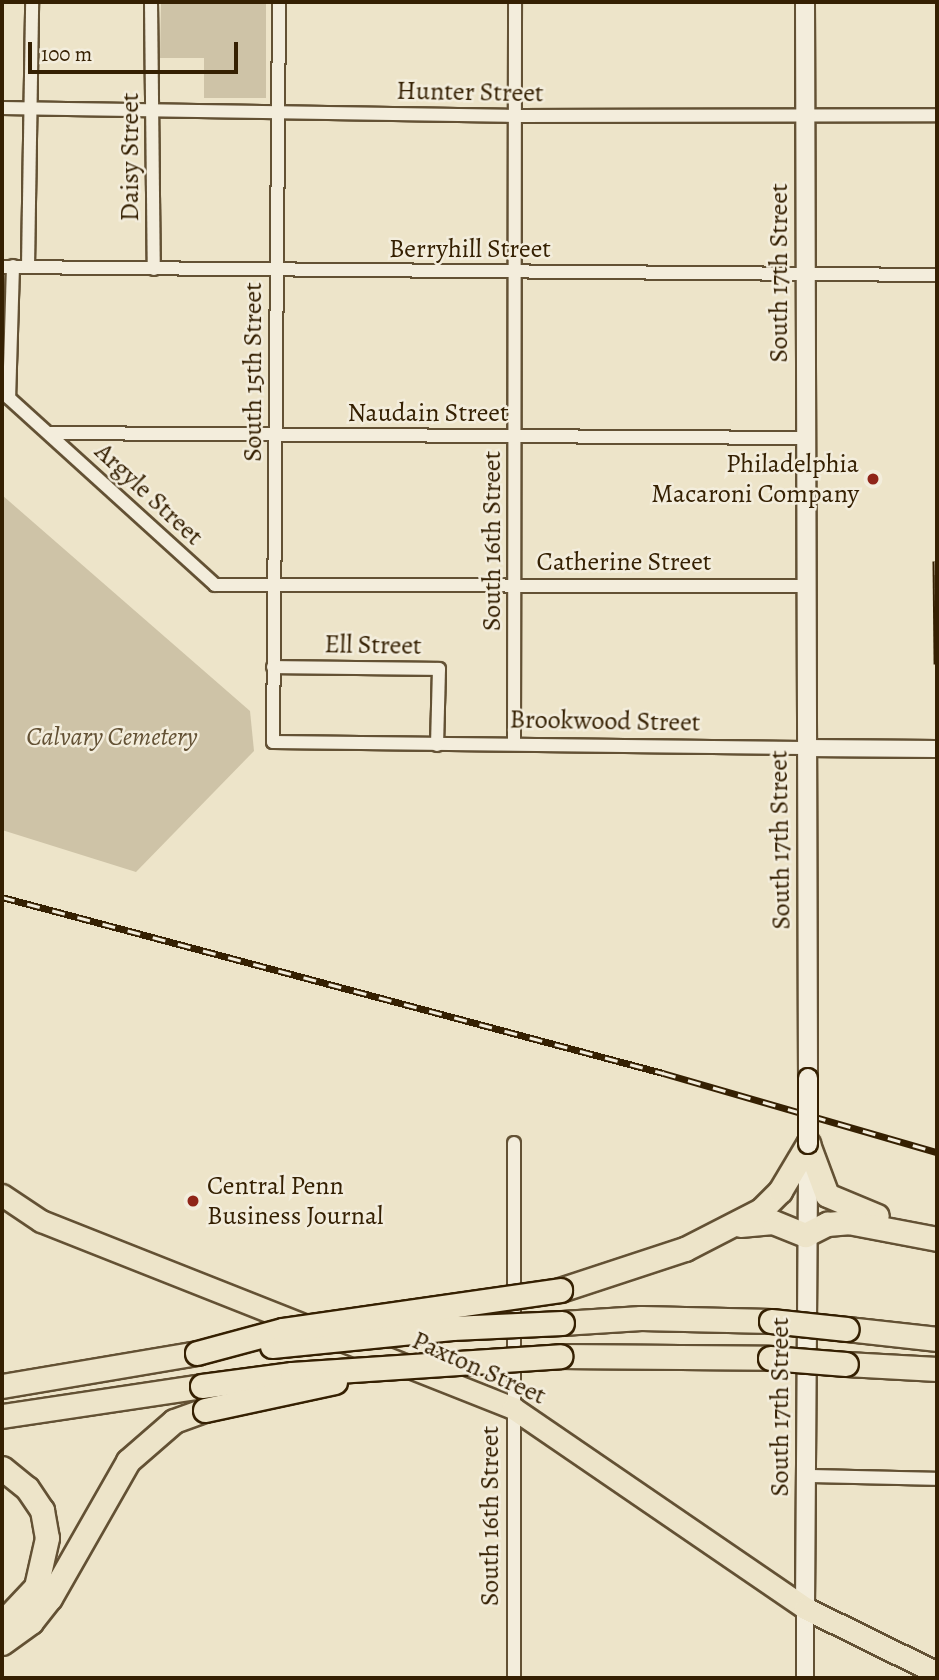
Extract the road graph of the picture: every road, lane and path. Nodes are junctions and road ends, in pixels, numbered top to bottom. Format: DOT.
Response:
graph roads {
  1 [pos="32,2"];
  2 [pos="151,2"];
  3 [pos="279,2"];
  4 [pos="515,2"];
  5 [pos="805,2"];
  6 [pos="2,108"];
  7 [pos="32,108"];
  8 [pos="152,110"];
  9 [pos="278,111"];
  10 [pos="937,115"];
  11 [pos="515,116"];
  12 [pos="804,116"];
  13 [pos="7,266"];
  14 [pos="27,267"];
  15 [pos="153,269"];
  16 [pos="276,271"];
  17 [pos="515,271"];
  18 [pos="804,275"];
  19 [pos="937,275"];
  20 [pos="6,360"];
  21 [pos="49,433"];
  22 [pos="275,435"];
  23 [pos="514,436"];
  24 [pos="806,438"];
  25 [pos="274,584"];
  26 [pos="514,585"];
  27 [pos="805,586"];
  28 [pos="273,667"];
  29 [pos="273,742"];
  30 [pos="514,744"];
  31 [pos="437,745"];
  32 [pos="805,748"];
  33 [pos="937,749"];
  34 [pos="514,1143"];
  35 [pos="808,1144"];
  36 [pos="2,1195"];
  37 [pos="727,1229"];
  38 [pos="805,1235"];
  39 [pos="937,1238"];
  40 [pos="937,1339"];
  41 [pos="197,1353"];
  42 [pos="509,1357"];
  43 [pos="937,1369"];
  44 [pos="2,1386"];
  45 [pos="513,1408"];
  46 [pos="2,1416"];
  47 [pos="2,1468"];
  48 [pos="806,1476"];
  49 [pos="937,1479"];
  50 [pos="805,1608"];
  51 [pos="2,1623"];
  52 [pos="2,1643"];
  53 [pos="937,1673"];
  54 [pos="514,1678"];
  55 [pos="805,1678"];
  1 -- 7 [label="street"];
  2 -- 8 [label="street, Daisy Street"];
  3 -- 9 [label="street, South 15th Street"];
  4 -- 11 [label="street, South 16th Street"];
  5 -- 12 [label="main road, South 17th Street"];
  6 -- 7 [label="street, Hunter Street"];
  7 -- 8 [label="street, Hunter Street"];
  7 -- 14 [label="street"];
  8 -- 9 [label="street, Hunter Street"];
  8 -- 15 [label="street, Daisy Street"];
  9 -- 11 [label="street, Hunter Street"];
  9 -- 16 [label="street, South 15th Street"];
  10 -- 12 [label="street, Hunter Street"];
  11 -- 12 [label="street, Hunter Street"];
  11 -- 17 [label="street, South 16th Street"];
  12 -- 18 [label="main road, South 17th Street"];
  13 -- 14 [label="street, Berryhill Street"];
  13 -- 20 [label="street"];
  14 -- 15 [label="street, Berryhill Street"];
  15 -- 16 [label="street, Berryhill Street"];
  16 -- 17 [label="street, Berryhill Street"];
  16 -- 22 [label="street, South 15th Street"];
  17 -- 18 [label="street, Berryhill Street"];
  17 -- 23 [label="street, South 16th Street"];
  18 -- 19 [label="street, Berryhill Street"];
  18 -- 24 [label="main road, South 17th Street"];
  20 -- 21 [label="street, Argyle Street"];
  21 -- 22 [label="street, Naudain Street"];
  21 -- 25 [label="street, Argyle Street"];
  22 -- 23 [label="street, Naudain Street"];
  22 -- 25 [label="street, South 15th Street"];
  23 -- 24 [label="street, Naudain Street"];
  23 -- 26 [label="street, South 16th Street"];
  24 -- 27 [label="main road, South 17th Street"];
  25 -- 26 [label="street, Catherine Street"];
  25 -- 28 [label="street, South 15th Street"];
  26 -- 27 [label="street, Catherine Street"];
  26 -- 30 [label="street, South 16th Street"];
  27 -- 32 [label="main road, South 17th Street"];
  28 -- 29 [label="street, South 15th Street"];
  28 -- 31 [label="street, Ell Street"];
  29 -- 31 [label="street, Brookwood Street"];
  30 -- 31 [label="street, Brookwood Street"];
  30 -- 32 [label="street, Brookwood Street"];
  32 -- 33 [label="street, Brookwood Street"];
  32 -- 35 [label="main road, South 17th Street, bridge"];
  34 -- 45 [label="street, South 16th Street"];
  35 -- 37 [label="highway"];
  35 -- 38 [label="main road, South 17th Street"];
  35 -- 39 [label="highway"];
  36 -- 45 [label="main road, Paxton Street"];
  37 -- 38 [label="highway"];
  37 -- 41 [label="highway, bridge"];
  38 -- 39 [label="highway"];
  38 -- 48 [label="main road, South 17th Street"];
  40 -- 41 [label="highway, bridge"];
  41 -- 44 [label="highway"];
  42 -- 43 [label="highway, bridge"];
  42 -- 46 [label="highway, bridge"];
  42 -- 52 [label="highway, bridge"];
  45 -- 50 [label="main road, Paxton Street"];
  45 -- 54 [label="street, South 16th Street"];
  47 -- 51 [label="highway"];
  48 -- 49 [label="street"];
  48 -- 50 [label="main road, South 17th Street"];
  50 -- 53 [label="main road, Paxton Street"];
  50 -- 55 [label="street, South 17th Street"];
}
